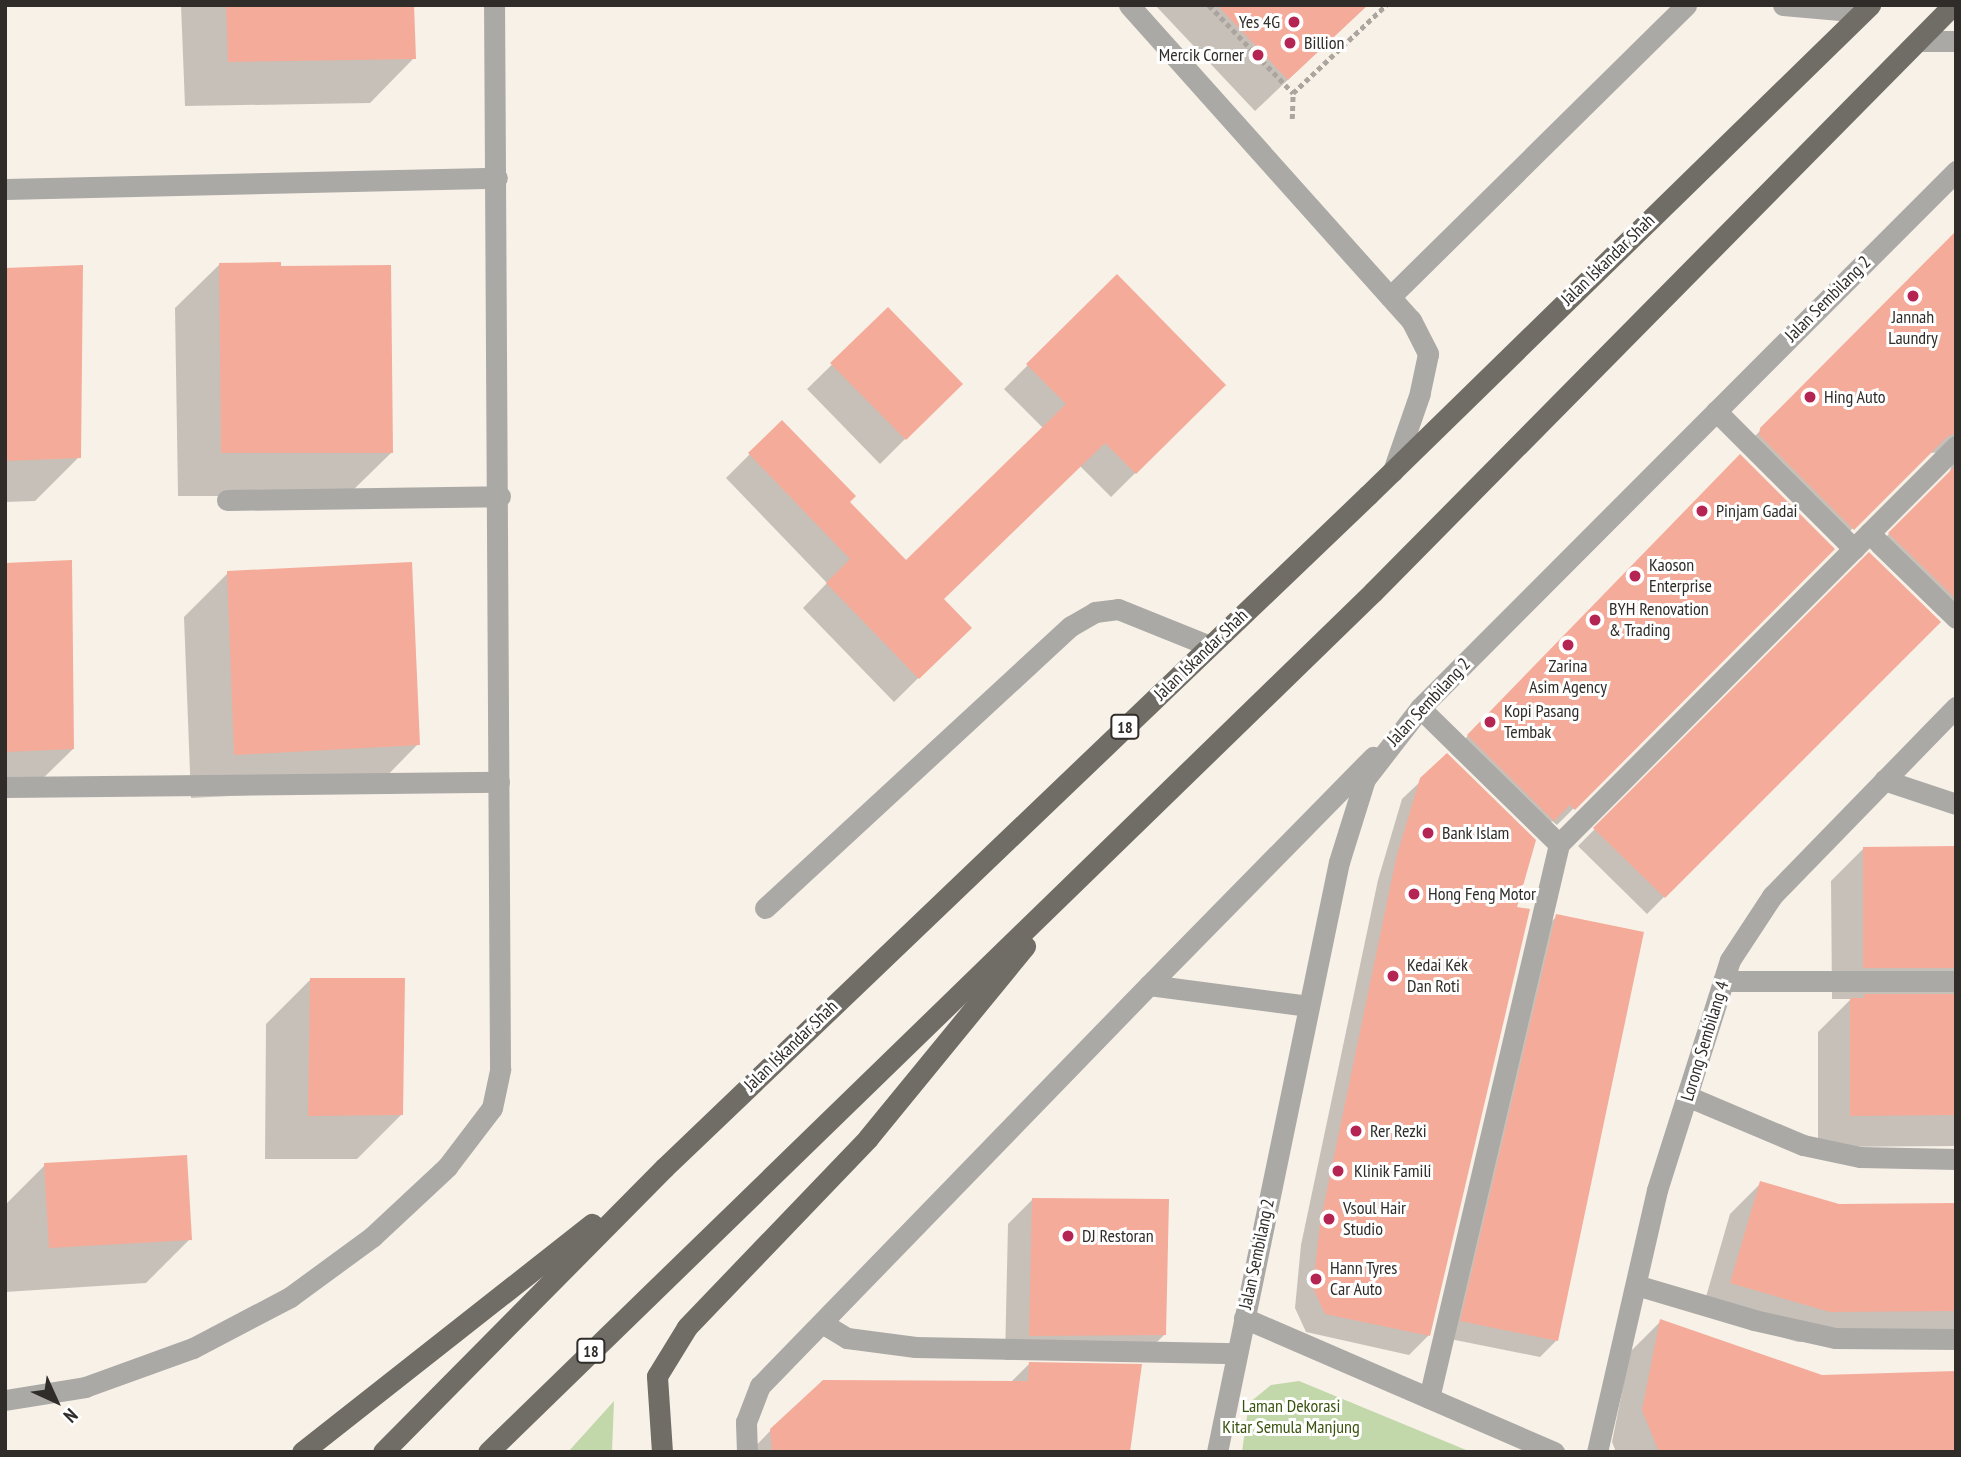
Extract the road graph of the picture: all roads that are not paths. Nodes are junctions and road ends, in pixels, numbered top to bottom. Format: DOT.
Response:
graph roads {
  1 [pos="495,5"];
  2 [pos="1129,5"];
  3 [pos="1686,5"];
  4 [pos="1783,5"];
  5 [pos="1953,5"];
  6 [pos="1866,9"];
  7 [pos="1919,41"];
  8 [pos="1956,41"];
  9 [pos="1956,171"];
  10 [pos="497,178"];
  11 [pos="5,189"];
  12 [pos="1390,297"];
  13 [pos="1716,411"];
  14 [pos="1956,446"];
  15 [pos="1393,471"];
  16 [pos="500,495"];
  17 [pos="227,500"];
  18 [pos="1869,533"];
  19 [pos="1854,549"];
  20 [pos="1956,618"];
  21 [pos="1210,646"];
  22 [pos="1956,707"];
  23 [pos="1420,708"];
  24 [pos="1392,738"];
  25 [pos="1884,780"];
  26 [pos="499,782"];
  27 [pos="5,786"];
  28 [pos="1956,804"];
  29 [pos="1559,844"];
  30 [pos="1086,871"];
  31 [pos="765,908"];
  32 [pos="1723,981"];
  33 [pos="1956,981"];
  34 [pos="1149,985"];
  35 [pos="1309,1006"];
  36 [pos="1687,1096"];
  37 [pos="1956,1159"];
  38 [pos="664,1168"];
  39 [pos="1636,1285"];
  40 [pos="1244,1318"];
  41 [pos="822,1324"];
  42 [pos="1956,1339"];
  43 [pos="1237,1353"];
  44 [pos="1429,1398"];
  45 [pos="5,1400"];
  46 [pos="302,1452"];
  47 [pos="383,1452"];
  48 [pos="488,1452"];
  49 [pos="662,1452"];
  50 [pos="747,1452"];
  51 [pos="1217,1452"];
  52 [pos="1554,1452"];
  53 [pos="1597,1452"];
  1 -- 10 [label="street"];
  2 -- 12 [label="street"];
  3 -- 12 [label="street"];
  4 -- 6 [label="street"];
  5 -- 7 [label="main road, 18"];
  6 -- 15 [label="main road, Jalan Iskandar Shah / 18"];
  7 -- 8 [label="street"];
  7 -- 30 [label="main road, 18"];
  9 -- 13 [label="street, Jalan Sembilang 2"];
  10 -- 11 [label="street"];
  10 -- 16 [label="street"];
  12 -- 15 [label="street"];
  13 -- 19 [label="street"];
  13 -- 23 [label="street, Jalan Sembilang 2"];
  14 -- 18 [label="street"];
  15 -- 21 [label="main road, Jalan Iskandar Shah / 18"];
  16 -- 17 [label="street"];
  16 -- 26 [label="street"];
  18 -- 19 [label="street"];
  18 -- 20 [label="street"];
  19 -- 29 [label="street"];
  21 -- 31 [label="street"];
  21 -- 38 [label="main road, Jalan Iskandar Shah / 18"];
  22 -- 25 [label="street, Lorong Sembilang 4"];
  23 -- 24 [label="street, Jalan Sembilang 2"];
  23 -- 29 [label="street"];
  24 -- 34 [label="street"];
  24 -- 35 [label="street, Jalan Sembilang 2"];
  25 -- 28 [label="street"];
  25 -- 32 [label="street, Lorong Sembilang 4"];
  26 -- 27 [label="street"];
  26 -- 45 [label="street"];
  29 -- 44 [label="street"];
  30 -- 48 [label="main road, 18"];
  30 -- 49 [label="main road"];
  32 -- 33 [label="street"];
  32 -- 36 [label="street, Lorong Sembilang 4"];
  34 -- 35 [label="street"];
  34 -- 41 [label="street"];
  35 -- 40 [label="street, Jalan Sembilang 2"];
  36 -- 37 [label="street"];
  36 -- 39 [label="street, Lorong Sembilang 4"];
  38 -- 46 [label="main road"];
  38 -- 47 [label="main road, Jalan Iskandar Shah / 18"];
  39 -- 42 [label="street"];
  39 -- 53 [label="street, Lorong Sembilang 4"];
  40 -- 43 [label="street, Jalan Sembilang 2"];
  40 -- 44 [label="street"];
  41 -- 43 [label="street"];
  41 -- 50 [label="street"];
  43 -- 51 [label="street, Jalan Sembilang 2"];
  44 -- 52 [label="street"];
}
